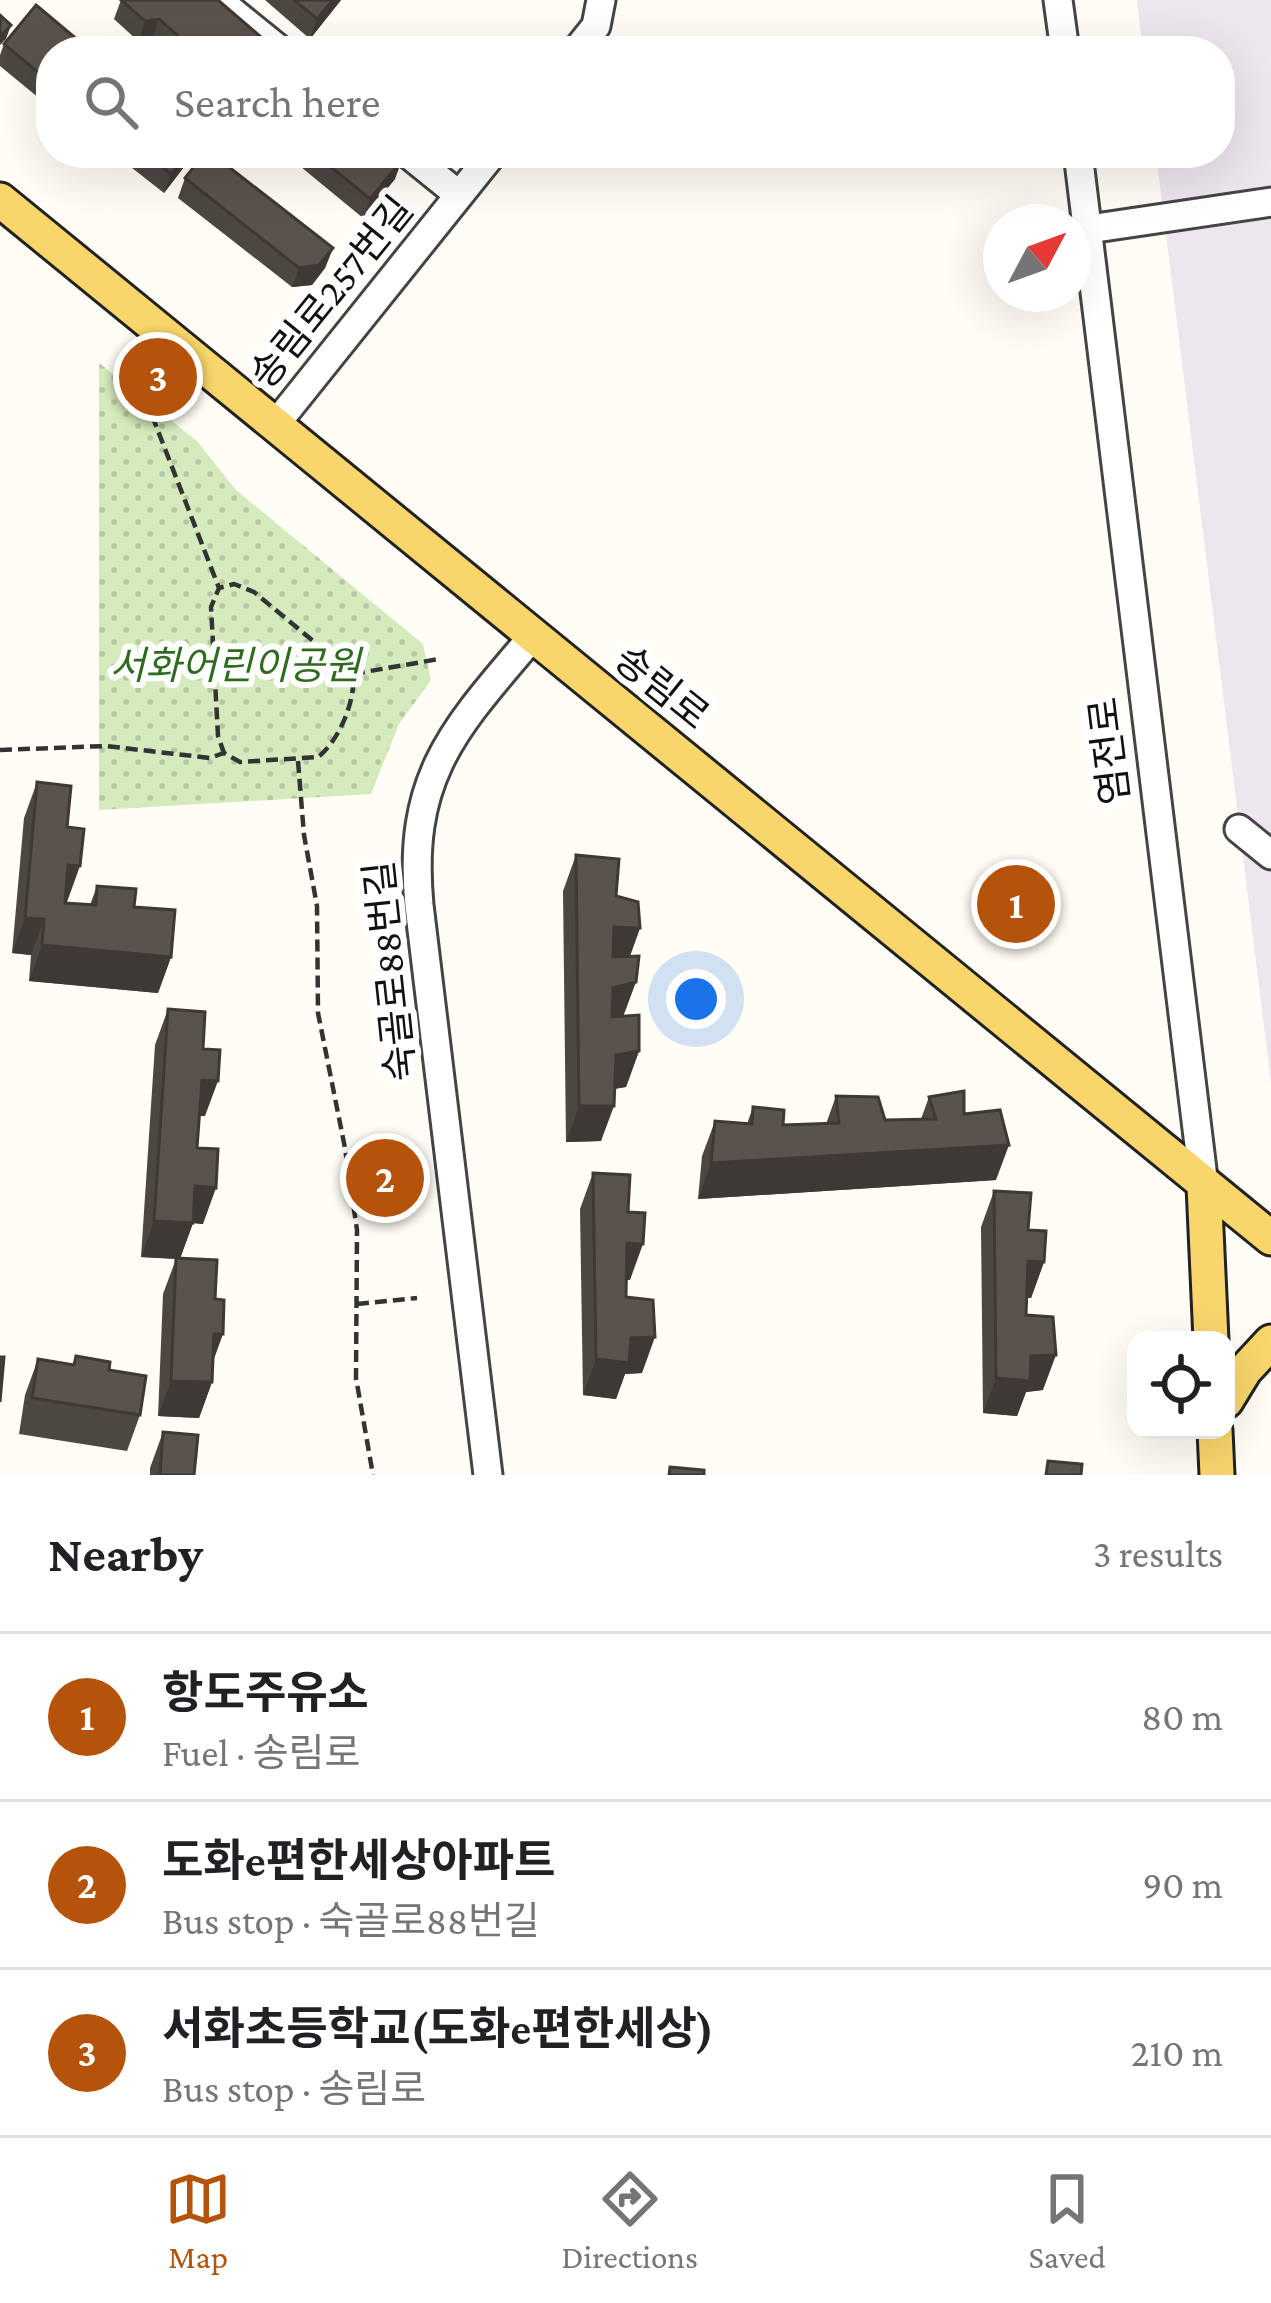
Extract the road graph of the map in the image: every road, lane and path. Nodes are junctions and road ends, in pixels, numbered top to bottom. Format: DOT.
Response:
graph roads {
  1 [pos="218,0"];
  2 [pos="602,0"];
  3 [pos="1058,0"];
  4 [pos="262,36"];
  5 [pos="588,36"];
  6 [pos="1063,36"];
  7 [pos="426,168"];
  8 [pos="481,168"];
  9 [pos="1080,168"];
  10 [pos="459,195"];
  11 [pos="0,200"];
  12 [pos="1271,202"];
  13 [pos="1085,204"];
  14 [pos="1091,229"];
  15 [pos="1091,246"];
  16 [pos="139,382"];
  17 [pos="275,424"];
  18 [pos="219,589"];
  19 [pos="533,636"];
  20 [pos="439,659"];
  21 [pos="353,674"];
  22 [pos="0,750"];
  23 [pos="224,753"];
  24 [pos="298,761"];
  25 [pos="1239,830"];
  26 [pos="1271,854"];
  27 [pos="1204,1186"];
  28 [pos="1271,1238"];
  29 [pos="418,1298"];
  30 [pos="355,1304"];
  31 [pos="1211,1331"];
  32 [pos="1271,1342"];
  33 [pos="1235,1386"];
  34 [pos="1215,1439"];
  35 [pos="374,1475"];
  36 [pos="488,1475"];
  37 [pos="1217,1475"];
  1 -- 4 [label="street"];
  2 -- 5 [label="street"];
  3 -- 6 [label="street"];
  7 -- 10 [label="street"];
  8 -- 10 [label="street, 송림로257번길"];
  9 -- 13 [label="street, 염전로"];
  10 -- 17 [label="street, 송림로257번길"];
  11 -- 17 [label="main road, 송림로"];
  12 -- 14 [label="street"];
  15 -- 27 [label="street, 염전로"];
  16 -- 18 [label="path"];
  17 -- 19 [label="main road, 송림로"];
  18 -- 21 [label="path"];
  18 -- 23 [label="path"];
  19 -- 27 [label="main road, 송림로"];
  19 -- 36 [label="street, 숙골로88번길"];
  20 -- 21 [label="path"];
  21 -- 24 [label="path"];
  22 -- 23 [label="path"];
  23 -- 24 [label="path"];
  24 -- 30 [label="path"];
  25 -- 26 [label="street"];
  27 -- 28 [label="main road, 송림로"];
  27 -- 31 [label="main road, 염전로"];
  29 -- 30 [label="path"];
  30 -- 35 [label="path"];
  32 -- 33 [label="main road"];
  34 -- 37 [label="main road"];
}
